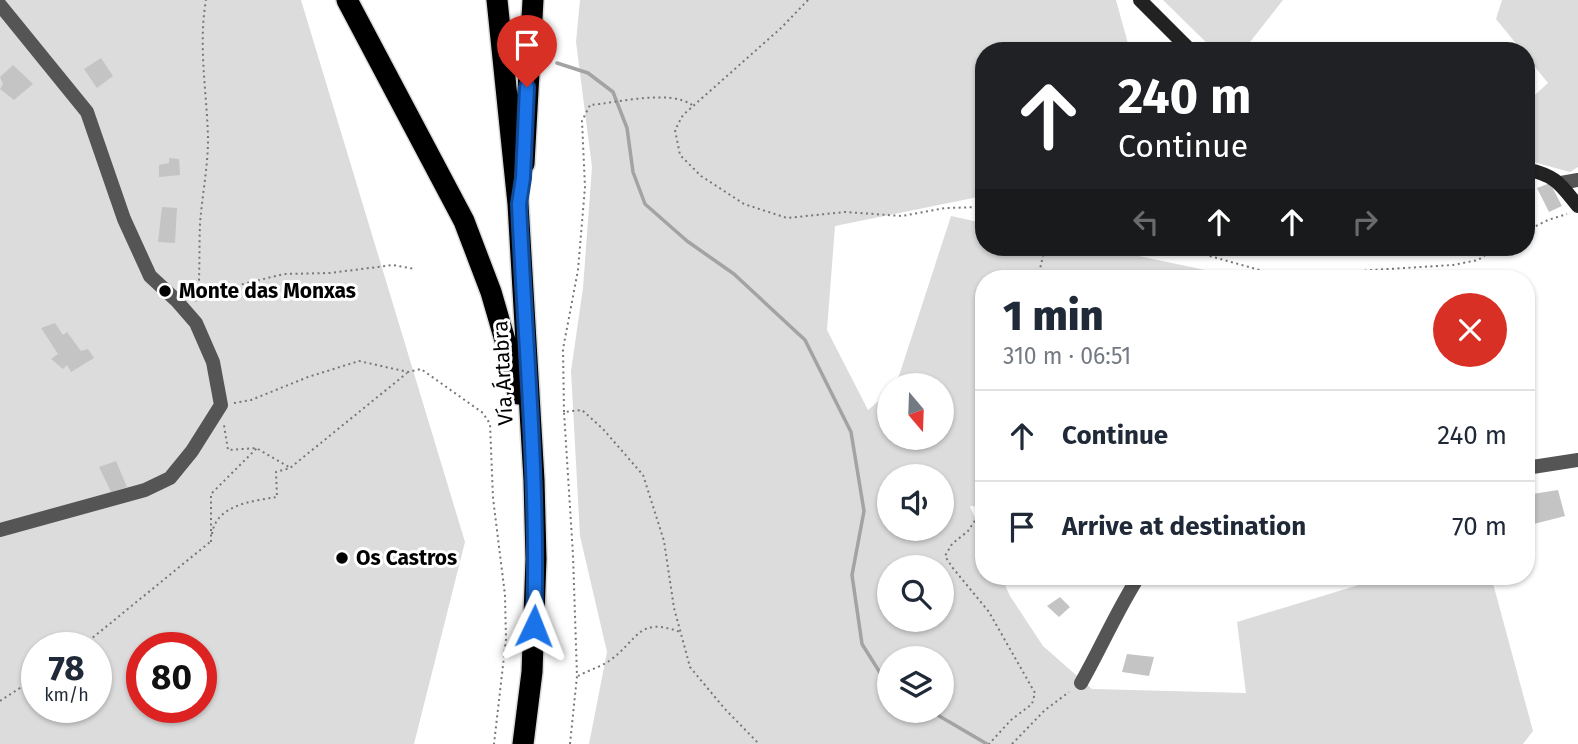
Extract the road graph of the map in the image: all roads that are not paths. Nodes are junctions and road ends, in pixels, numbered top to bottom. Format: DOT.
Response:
graph roads {
  1 [pos="347,0"];
  2 [pos="497,0"];
  3 [pos="533,0"];
  4 [pos="1140,0"];
  5 [pos="0,5"];
  6 [pos="1182,42"];
  7 [pos="1535,171"];
  8 [pos="1578,180"];
  9 [pos="1561,183"];
  10 [pos="519,204"];
  11 [pos="1573,210"];
  12 [pos="1578,460"];
  13 [pos="1535,467"];
  14 [pos="535,513"];
  15 [pos="0,530"];
  16 [pos="1133,585"];
  17 [pos="1081,683"];
  18 [pos="523,744"];
  1 -- 14 [label="highway"];
  2 -- 10 [label="highway, Vía Ártabra"];
  3 -- 10 [label="highway"];
  4 -- 6 [label="street"];
  5 -- 15 [label="street"];
  7 -- 9 [label="street"];
  8 -- 9 [label="street"];
  9 -- 11 [label="street"];
  10 -- 14 [label="highway, Vía Ártabra"];
  12 -- 13 [label="street"];
  14 -- 18 [label="highway, Vía Ártabra"];
  16 -- 17 [label="street"];
}
